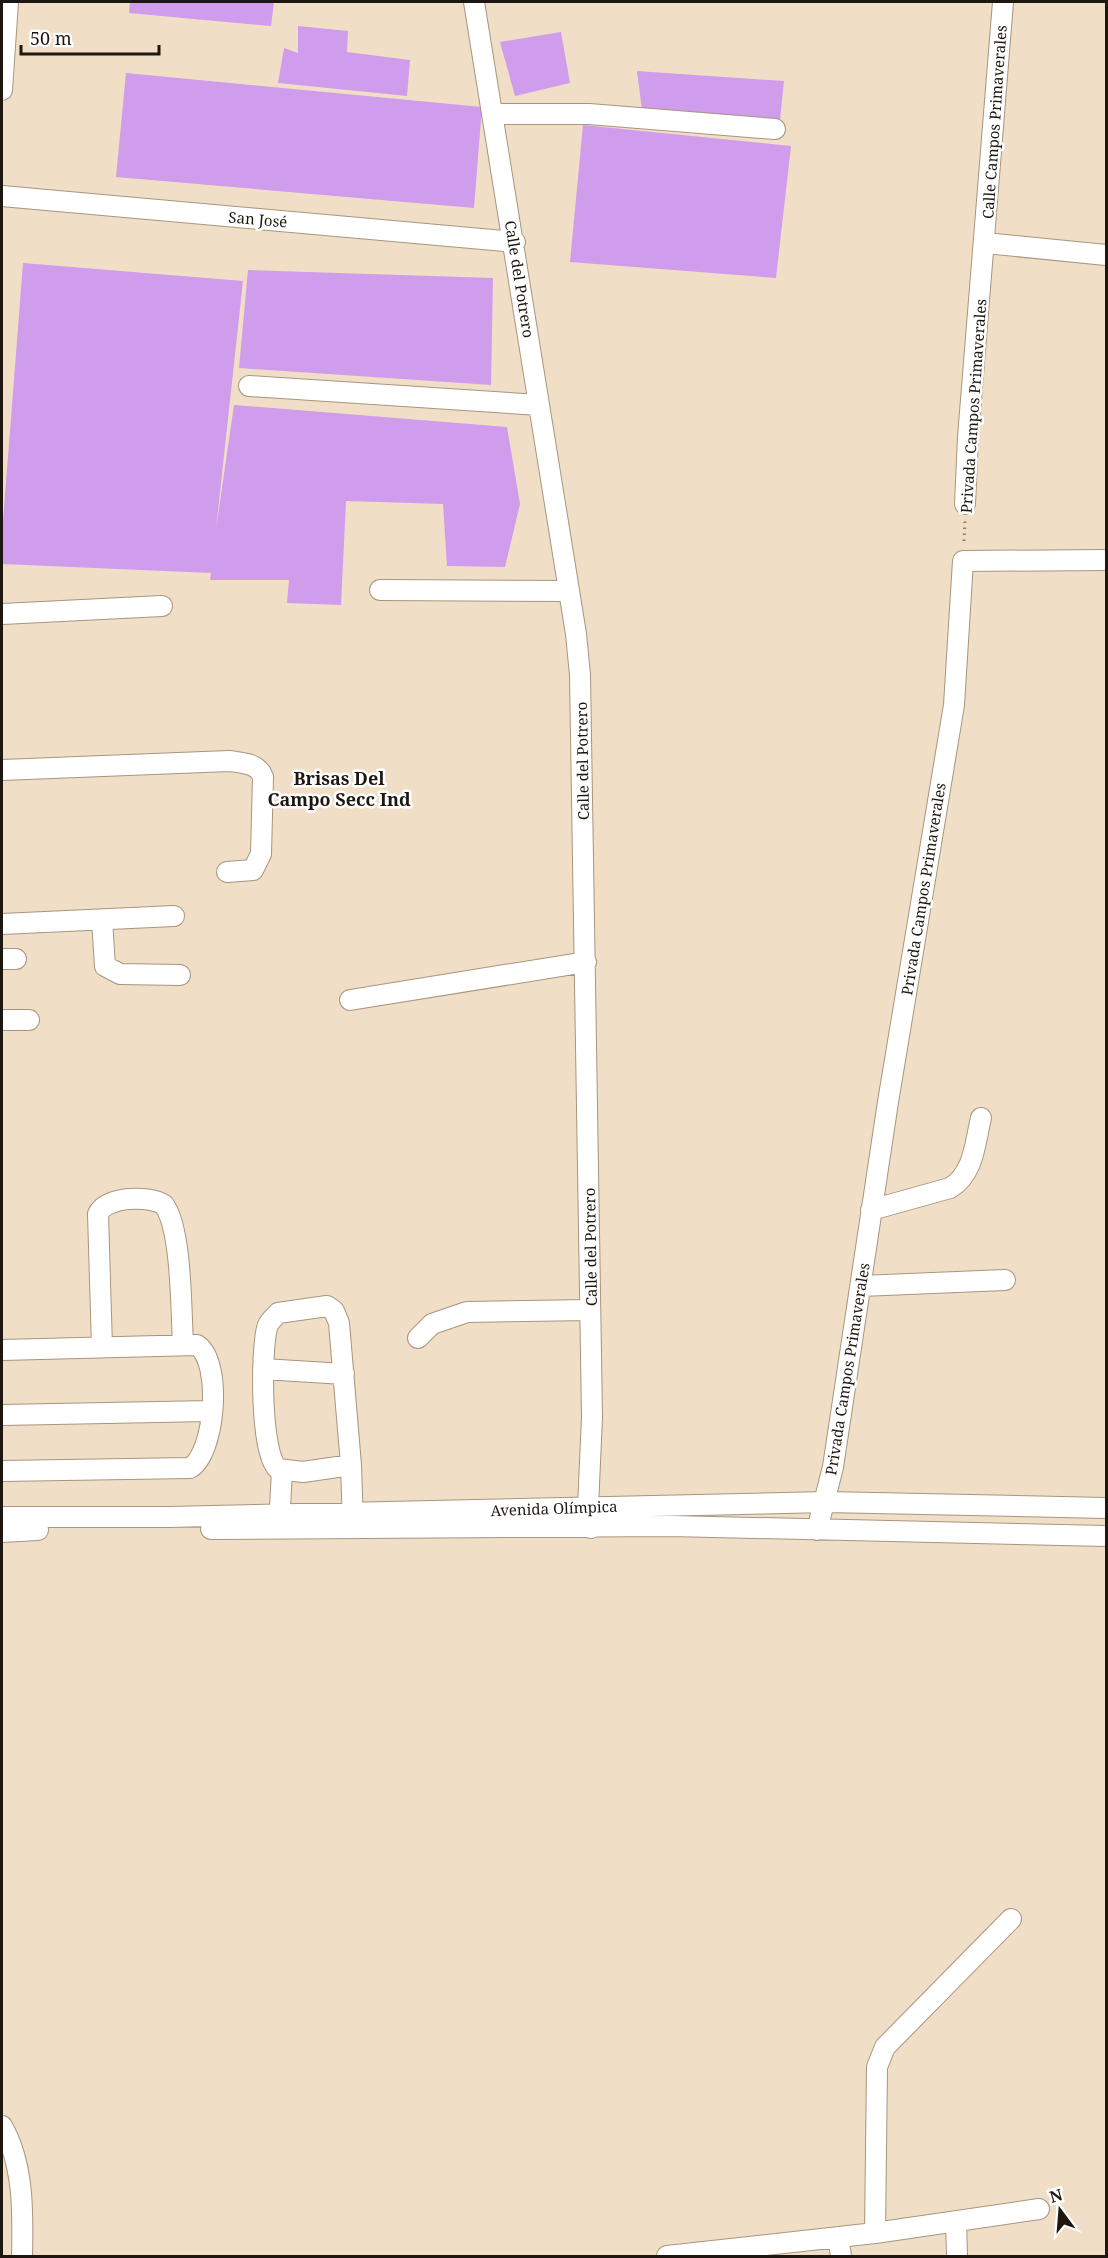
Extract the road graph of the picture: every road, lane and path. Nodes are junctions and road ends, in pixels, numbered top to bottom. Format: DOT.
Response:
graph roads {
  1 [pos="8,2"];
  2 [pos="474,2"];
  3 [pos="1003,2"];
  4 [pos="2,90"];
  5 [pos="493,114"];
  6 [pos="775,129"];
  7 [pos="2,195"];
  8 [pos="515,242"];
  9 [pos="985,243"];
  10 [pos="1107,255"];
  11 [pos="249,386"];
  12 [pos="539,405"];
  13 [pos="965,504"];
  14 [pos="1107,560"];
  15 [pos="963,561"];
  16 [pos="380,590"];
  17 [pos="569,591"];
  18 [pos="162,606"];
  19 [pos="2,614"];
  20 [pos="2,770"];
  21 [pos="227,872"];
  22 [pos="174,916"];
  23 [pos="102,920"];
  24 [pos="2,924"];
  25 [pos="586,962"];
  26 [pos="180,975"];
  27 [pos="350,1000"];
  28 [pos="2,1020"];
  29 [pos="29,1020"];
  30 [pos="981,1118"];
  31 [pos="871,1210"];
  32 [pos="1005,1280"];
  33 [pos="861,1286"];
  34 [pos="590,1310"];
  35 [pos="418,1338"];
  36 [pos="183,1344"];
  37 [pos="102,1347"];
  38 [pos="2,1350"];
  39 [pos="263,1369"];
  40 [pos="344,1374"];
  41 [pos="210,1411"];
  42 [pos="2,1415"];
  43 [pos="351,1465"];
  44 [pos="2,1471"];
  45 [pos="282,1471"];
  46 [pos="826,1502"];
  47 [pos="588,1507"];
  48 [pos="1107,1508"];
  49 [pos="2,1517"];
  50 [pos="353,1521"];
  51 [pos="279,1522"];
  52 [pos="591,1528"];
  53 [pos="817,1530"];
  54 [pos="2,1532"];
  55 [pos="1107,1536"];
  56 [pos="1011,1918"];
  57 [pos="2,2126"];
  58 [pos="1039,2209"];
  59 [pos="956,2221"];
  60 [pos="875,2233"];
  61 [pos="839,2247"];
  62 [pos="736,2253"];
  63 [pos="22,2256"];
  64 [pos="667,2256"];
  65 [pos="957,2256"];
  1 -- 4 [label="street"];
  2 -- 5 [label="street, Calle del Potrero"];
  3 -- 9 [label="street, Calle Campos Primaverales"];
  5 -- 6 [label="street"];
  5 -- 8 [label="street, Calle del Potrero"];
  7 -- 8 [label="street, San José"];
  8 -- 12 [label="street, Calle del Potrero"];
  9 -- 10 [label="street"];
  9 -- 13 [label="street, Privada Campos Primaverales"];
  11 -- 12 [label="street"];
  12 -- 17 [label="street, Calle del Potrero"];
  13 -- 15 [label="path, Privada Campos Primaverales"];
  14 -- 15 [label="street"];
  15 -- 31 [label="street, Privada Campos Primaverales"];
  16 -- 17 [label="street"];
  17 -- 25 [label="street, Calle del Potrero"];
  18 -- 19 [label="street"];
  20 -- 21 [label="street"];
  22 -- 23 [label="street"];
  23 -- 24 [label="street"];
  23 -- 26 [label="street"];
  25 -- 27 [label="street"];
  25 -- 34 [label="street, Calle del Potrero"];
  28 -- 29 [label="street"];
  30 -- 31 [label="street"];
  31 -- 33 [label="street, Privada Campos Primaverales"];
  32 -- 33 [label="street"];
  33 -- 46 [label="street, Privada Campos Primaverales"];
  34 -- 35 [label="street"];
  34 -- 47 [label="street, Calle del Potrero"];
  36 -- 37 [label="street"];
  36 -- 37 [label="street"];
  36 -- 41 [label="street"];
  37 -- 38 [label="street"];
  39 -- 40 [label="street"];
  39 -- 40 [label="street"];
  39 -- 45 [label="street"];
  40 -- 43 [label="street"];
  41 -- 42 [label="street"];
  41 -- 44 [label="street"];
  43 -- 45 [label="street"];
  43 -- 50 [label="street"];
  45 -- 51 [label="street"];
  46 -- 47 [label="street, Avenida Olímpica"];
  46 -- 48 [label="street, Avenida Olímpica"];
  46 -- 53 [label="street, Privada Campos Primaverales"];
  47 -- 50 [label="street, Avenida Olímpica"];
  47 -- 52 [label="street, Calle del Potrero"];
  49 -- 51 [label="street, Avenida Olímpica"];
  50 -- 51 [label="street, Avenida Olímpica"];
  50 -- 52 [label="street, Avenida Olímpica"];
  51 -- 54 [label="street, Avenida Olímpica"];
  52 -- 53 [label="street, Avenida Olímpica"];
  53 -- 55 [label="street, Avenida Olímpica"];
  56 -- 60 [label="street"];
  57 -- 63 [label="street"];
  58 -- 59 [label="street"];
  59 -- 60 [label="street"];
  59 -- 65 [label="street"];
  60 -- 61 [label="street"];
  61 -- 62 [label="street"];
  62 -- 64 [label="street"];
}
